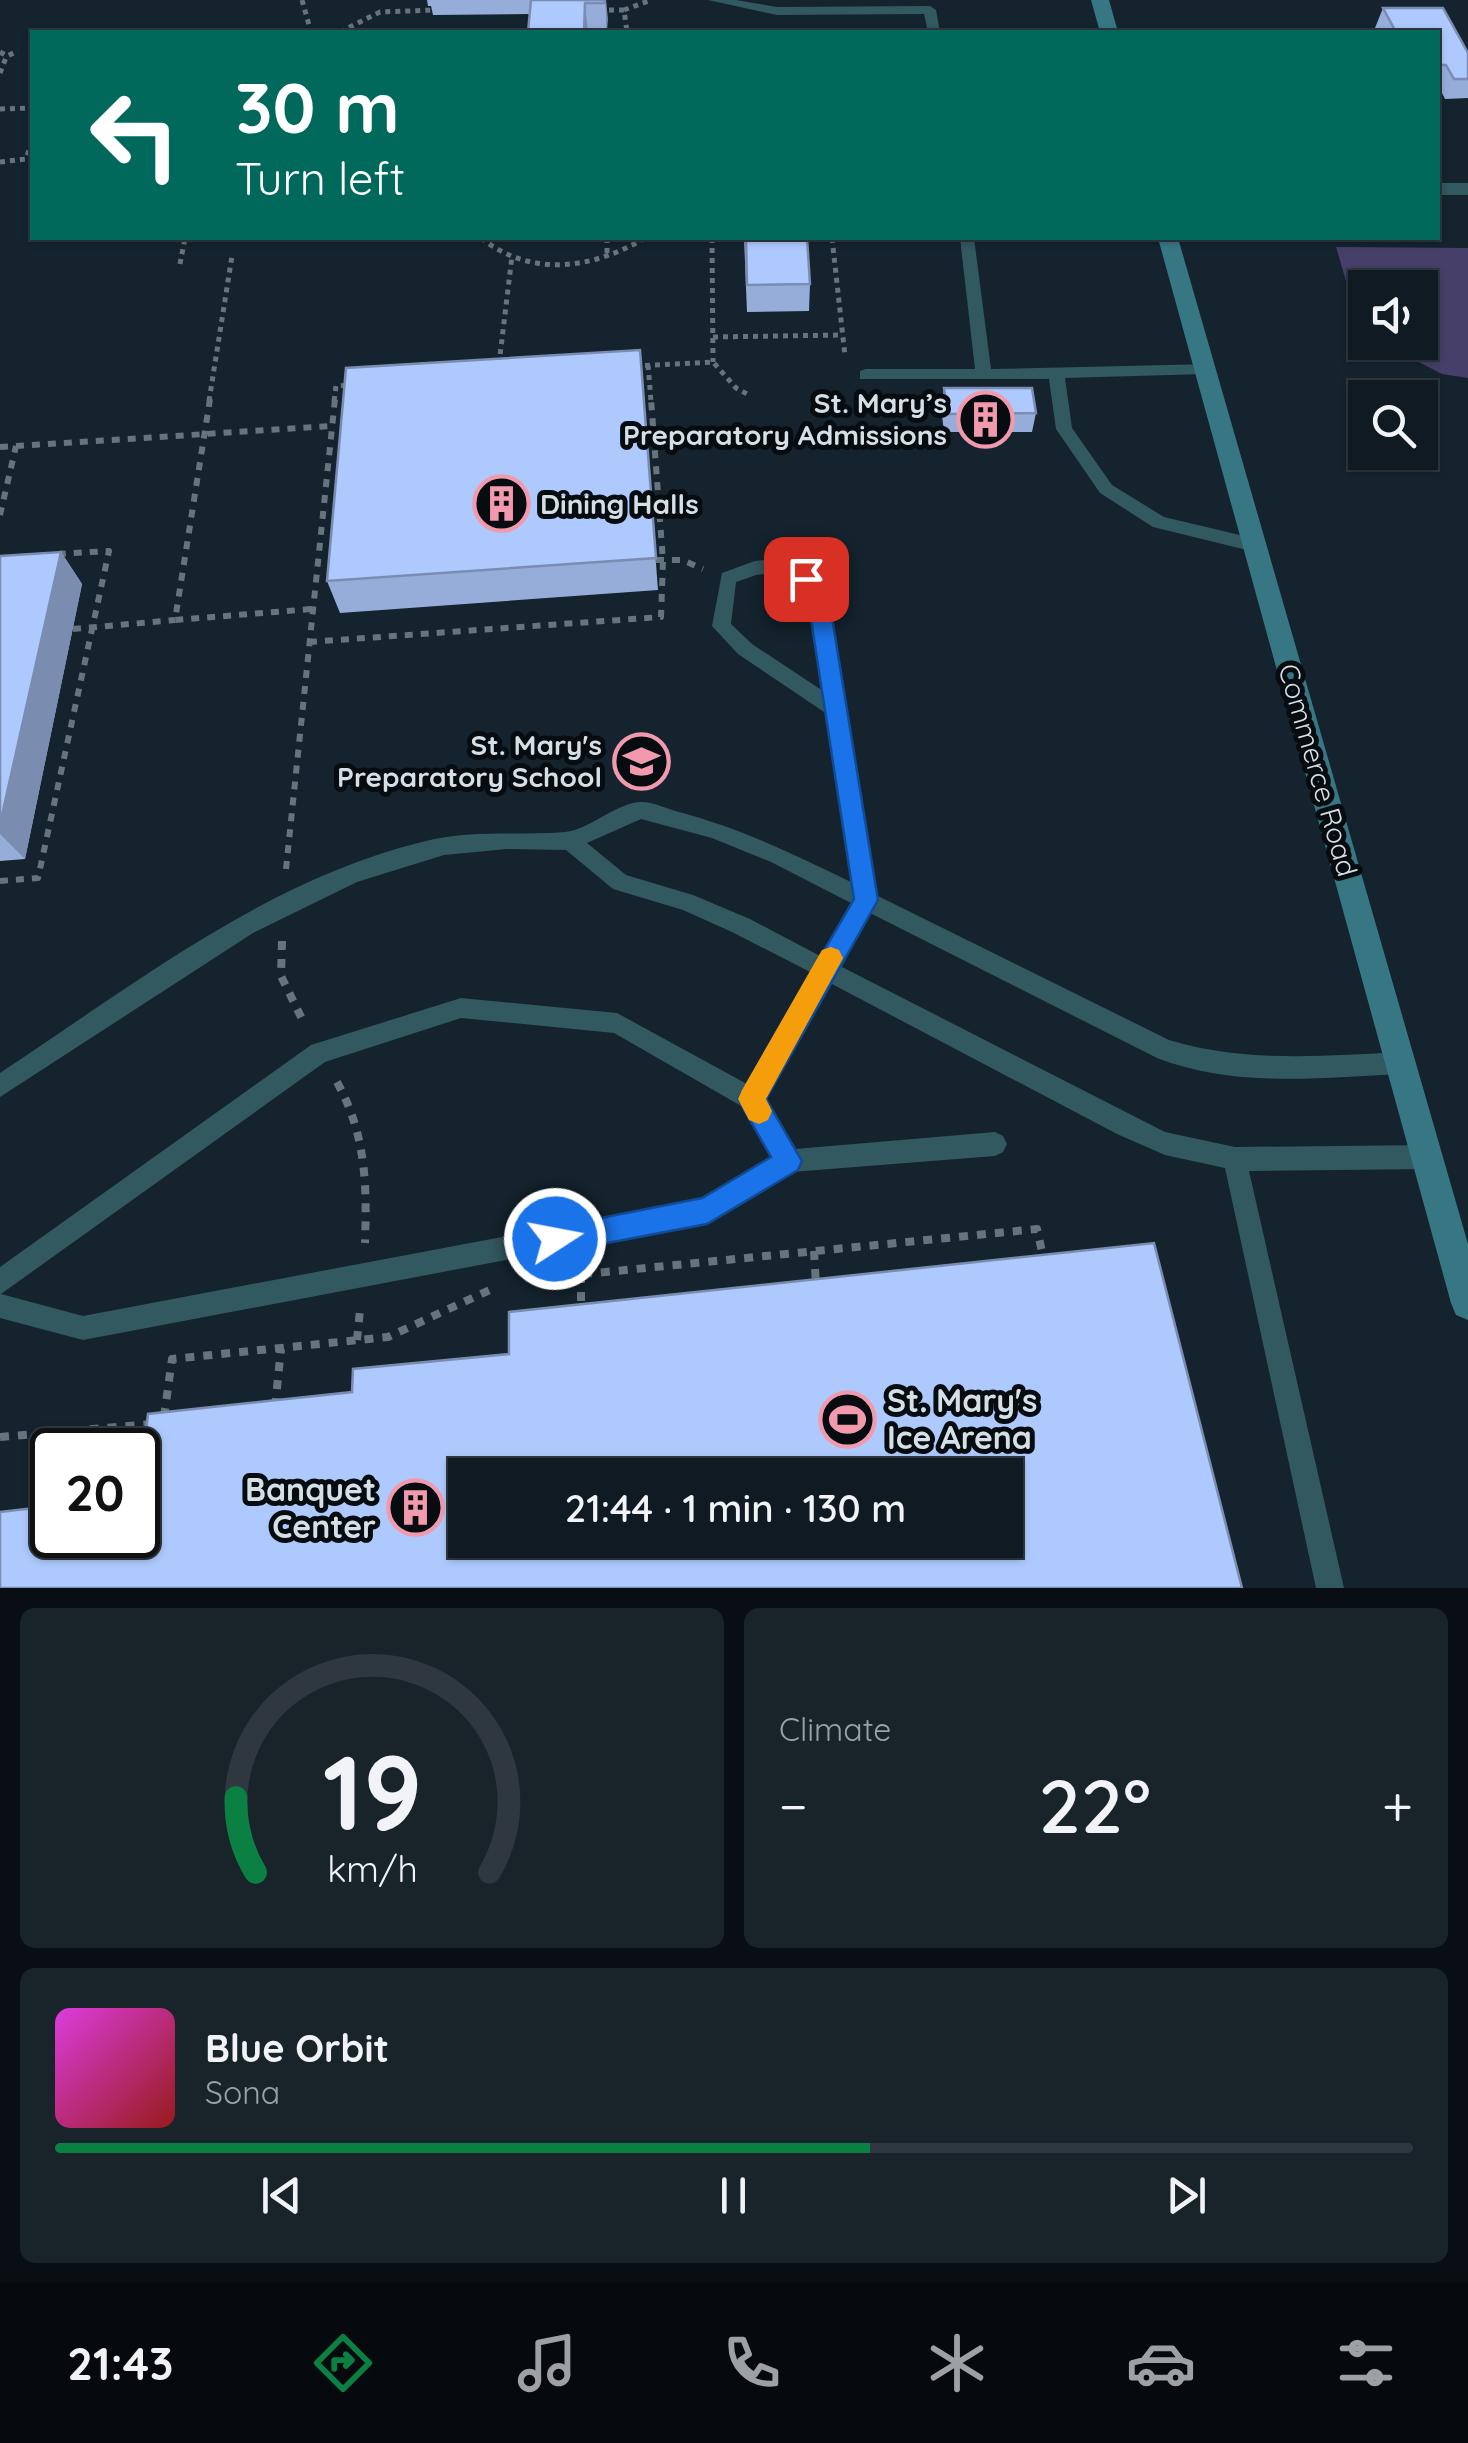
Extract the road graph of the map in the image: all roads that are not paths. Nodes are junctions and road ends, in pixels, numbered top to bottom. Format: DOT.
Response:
graph roads {
  1 [pos="714,0"];
  2 [pos="1100,0"];
  3 [pos="934,30"];
  4 [pos="1108,30"];
  5 [pos="1440,189"];
  6 [pos="1468,189"];
  7 [pos="967,240"];
  8 [pos="1169,240"];
  9 [pos="1205,368"];
  10 [pos="1056,374"];
  11 [pos="866,375"];
  12 [pos="984,375"];
  13 [pos="1255,545"];
  14 [pos="836,710"];
  15 [pos="570,840"];
  16 [pos="866,900"];
  17 [pos="824,968"];
  18 [pos="1401,1063"];
  19 [pos="0,1086"];
  20 [pos="751,1099"];
  21 [pos="995,1144"];
  22 [pos="1428,1157"];
  23 [pos="1235,1159"];
  24 [pos="789,1161"];
  25 [pos="0,1282"];
  26 [pos="1468,1303"];
  27 [pos="0,1306"];
  28 [pos="1330,1588"];
  1 -- 3 [label="lane"];
  2 -- 4 [label="main road"];
  5 -- 6 [label="street"];
  7 -- 12 [label="lane"];
  8 -- 9 [label="main road, Commerce Road"];
  9 -- 10 [label="lane"];
  9 -- 13 [label="main road, Commerce Road"];
  10 -- 12 [label="lane"];
  10 -- 13 [label="lane"];
  11 -- 12 [label="lane"];
  13 -- 18 [label="main road, Commerce Road"];
  14 -- 14 [label="lane"];
  14 -- 16 [label="lane"];
  15 -- 16 [label="lane"];
  15 -- 17 [label="lane"];
  15 -- 19 [label="lane"];
  16 -- 17 [label="lane"];
  16 -- 18 [label="lane"];
  17 -- 20 [label="lane"];
  17 -- 23 [label="lane"];
  18 -- 22 [label="main road, Commerce Road"];
  20 -- 24 [label="lane"];
  20 -- 25 [label="lane"];
  21 -- 24 [label="lane"];
  22 -- 23 [label="lane"];
  22 -- 26 [label="main road, Commerce Road"];
  23 -- 28 [label="lane"];
  24 -- 27 [label="lane"];
}
